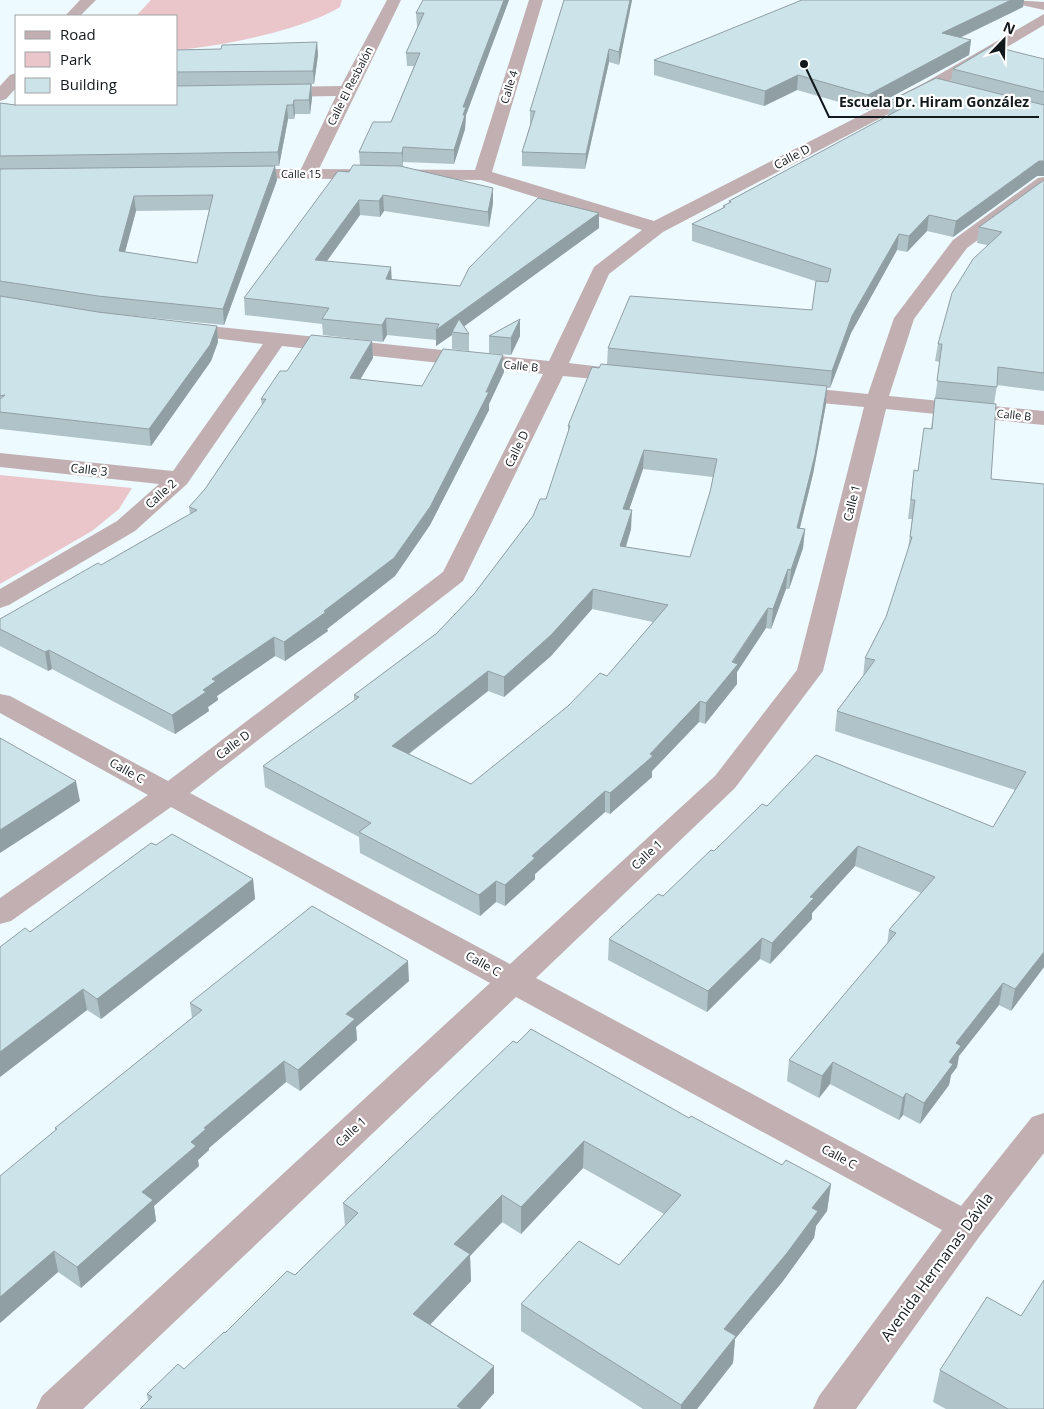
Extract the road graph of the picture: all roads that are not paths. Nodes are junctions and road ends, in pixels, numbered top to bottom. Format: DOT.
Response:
graph roads {
  1 [pos="89,0"];
  2 [pos="394,0"];
  3 [pos="536,0"];
  4 [pos="1018,0"];
  5 [pos="1044,6"];
  6 [pos="73,15"];
  7 [pos="1044,19"];
  8 [pos="15,79"];
  9 [pos="347,91"];
  10 [pos="262,92"];
  11 [pos="0,96"];
  12 [pos="15,96"];
  13 [pos="308,173"];
  14 [pos="219,174"];
  15 [pos="482,175"];
  16 [pos="1044,182"];
  17 [pos="656,228"];
  18 [pos="158,326"];
  19 [pos="276,340"];
  20 [pos="556,369"];
  21 [pos="644,378"];
  22 [pos="770,391"];
  23 [pos="877,401"];
  24 [pos="1044,418"];
  25 [pos="0,460"];
  26 [pos="179,479"];
  27 [pos="0,600"];
  28 [pos="0,702"];
  29 [pos="169,794"];
  30 [pos="0,913"];
  31 [pos="513,980"];
  32 [pos="1044,1127"];
  33 [pos="966,1226"];
  34 [pos="56,1409"];
  35 [pos="833,1409"];
  1 -- 6 [label="street"];
  2 -- 9 [label="street, Calle El Resbalón"];
  3 -- 15 [label="street, Calle 4"];
  4 -- 5 [label="street"];
  7 -- 17 [label="street, Calle D"];
  8 -- 11 [label="street"];
  9 -- 10 [label="street"];
  9 -- 13 [label="street, Calle El Resbalón"];
  11 -- 12 [label="street"];
  13 -- 14 [label="street, Calle 15"];
  13 -- 15 [label="street, Calle 15"];
  15 -- 17 [label="street, Calle 15"];
  16 -- 23 [label="street, Calle 1"];
  17 -- 20 [label="street, Calle D"];
  18 -- 19 [label="street, Calle B"];
  19 -- 20 [label="street, Calle B"];
  19 -- 26 [label="street, Calle 2"];
  20 -- 21 [label="street, Calle B"];
  20 -- 29 [label="street, Calle D"];
  22 -- 23 [label="street, Calle B"];
  23 -- 24 [label="street, Calle B"];
  23 -- 31 [label="street, Calle 1"];
  25 -- 26 [label="street, Calle 3"];
  26 -- 27 [label="street, Calle 2"];
  28 -- 29 [label="street, Calle C"];
  29 -- 30 [label="street, Calle D"];
  29 -- 31 [label="street, Calle C"];
  31 -- 33 [label="street, Calle C"];
  31 -- 34 [label="street, Calle 1"];
  32 -- 33 [label="street, Avenida Hermanas Dávila"];
  33 -- 35 [label="street, Avenida Hermanas Dávila"];
}
